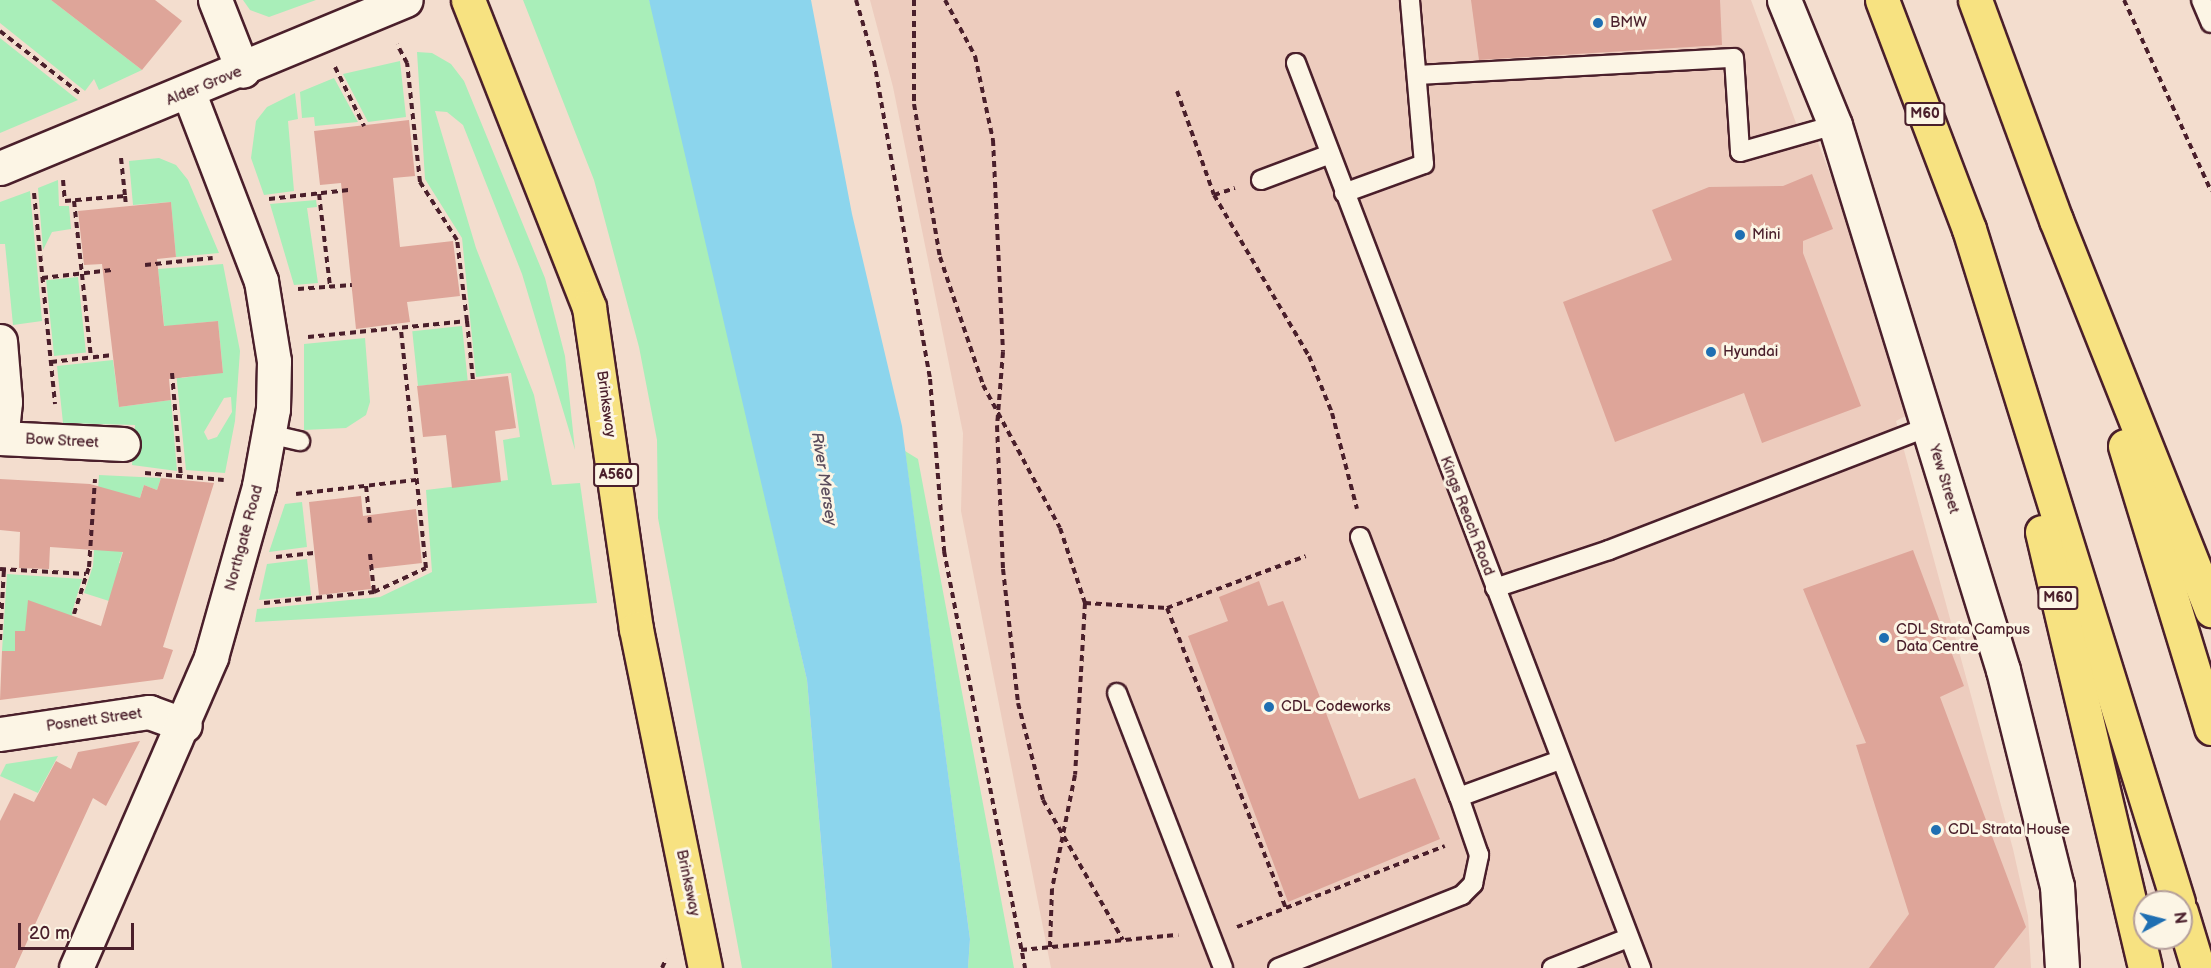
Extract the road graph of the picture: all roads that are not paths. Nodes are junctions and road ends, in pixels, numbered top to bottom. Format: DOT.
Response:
graph roads {
  1 [pos="215,0"];
  2 [pos="468,0"];
  3 [pos="1410,0"];
  4 [pos="1784,0"];
  5 [pos="1882,0"];
  6 [pos="1976,0"];
  7 [pos="2201,0"];
  8 [pos="392,6"];
  9 [pos="2211,23"];
  10 [pos="1296,63"];
  11 [pos="243,71"];
  12 [pos="1417,75"];
  13 [pos="189,93"];
  14 [pos="1835,125"];
  15 [pos="1330,154"];
  16 [pos="24,158"];
  17 [pos="1261,180"];
  18 [pos="1344,193"];
  19 [pos="2055,220"];
  20 [pos="1969,229"];
  21 [pos="0,341"];
  22 [pos="1927,427"];
  23 [pos="269,434"];
  24 [pos="0,438"];
  25 [pos="300,441"];
  26 [pos="109,443"];
  27 [pos="1360,537"];
  28 [pos="1495,588"];
  29 [pos="2211,610"];
  30 [pos="1117,693"];
  31 [pos="185,725"];
  32 [pos="2211,728"];
  33 [pos="0,734"];
  34 [pos="1560,760"];
  35 [pos="1459,797"];
  36 [pos="2174,890"];
  37 [pos="1628,938"];
  38 [pos="2193,950"];
  39 [pos="76,968"];
  40 [pos="705,968"];
  41 [pos="1222,968"];
  42 [pos="1278,968"];
  43 [pos="1552,968"];
  44 [pos="1641,968"];
  45 [pos="2062,968"];
  46 [pos="2145,968"];
  47 [pos="2198,968"];
  1 -- 11 [label="street"];
  2 -- 40 [label="main road, Brinksway / A560"];
  3 -- 12 [label="lane"];
  4 -- 14 [label="street, Yew Street"];
  5 -- 20 [label="main road, M60"];
  6 -- 19 [label="main road"];
  7 -- 9 [label="lane"];
  8 -- 11 [label="street, Alder Grove"];
  10 -- 15 [label="lane, Kings Reach Road"];
  11 -- 13 [label="street, Alder Grove"];
  12 -- 14 [label="lane"];
  12 -- 18 [label="lane"];
  13 -- 16 [label="street, Alder Grove"];
  13 -- 23 [label="street, Northgate Road"];
  14 -- 22 [label="street, Yew Street"];
  15 -- 17 [label="lane"];
  15 -- 18 [label="lane, Kings Reach Road"];
  18 -- 28 [label="lane, Kings Reach Road"];
  19 -- 29 [label="main road"];
  19 -- 32 [label="main road"];
  20 -- 36 [label="main road, M60"];
  20 -- 46 [label="main road, M60"];
  21 -- 24 [label="street, Bow Street"];
  22 -- 28 [label="lane"];
  22 -- 45 [label="street, Yew Street"];
  23 -- 25 [label="lane"];
  23 -- 31 [label="street, Northgate Road"];
  24 -- 26 [label="street, Bow Street"];
  27 -- 35 [label="lane"];
  28 -- 34 [label="lane, Kings Reach Road"];
  30 -- 41 [label="lane"];
  31 -- 33 [label="street, Posnett Street"];
  31 -- 39 [label="street, Northgate Road"];
  34 -- 35 [label="lane"];
  34 -- 37 [label="lane, Kings Reach Road"];
  35 -- 42 [label="lane"];
  37 -- 43 [label="lane"];
  37 -- 44 [label="lane, Kings Reach Road"];
  38 -- 47 [label="main road"];
}
